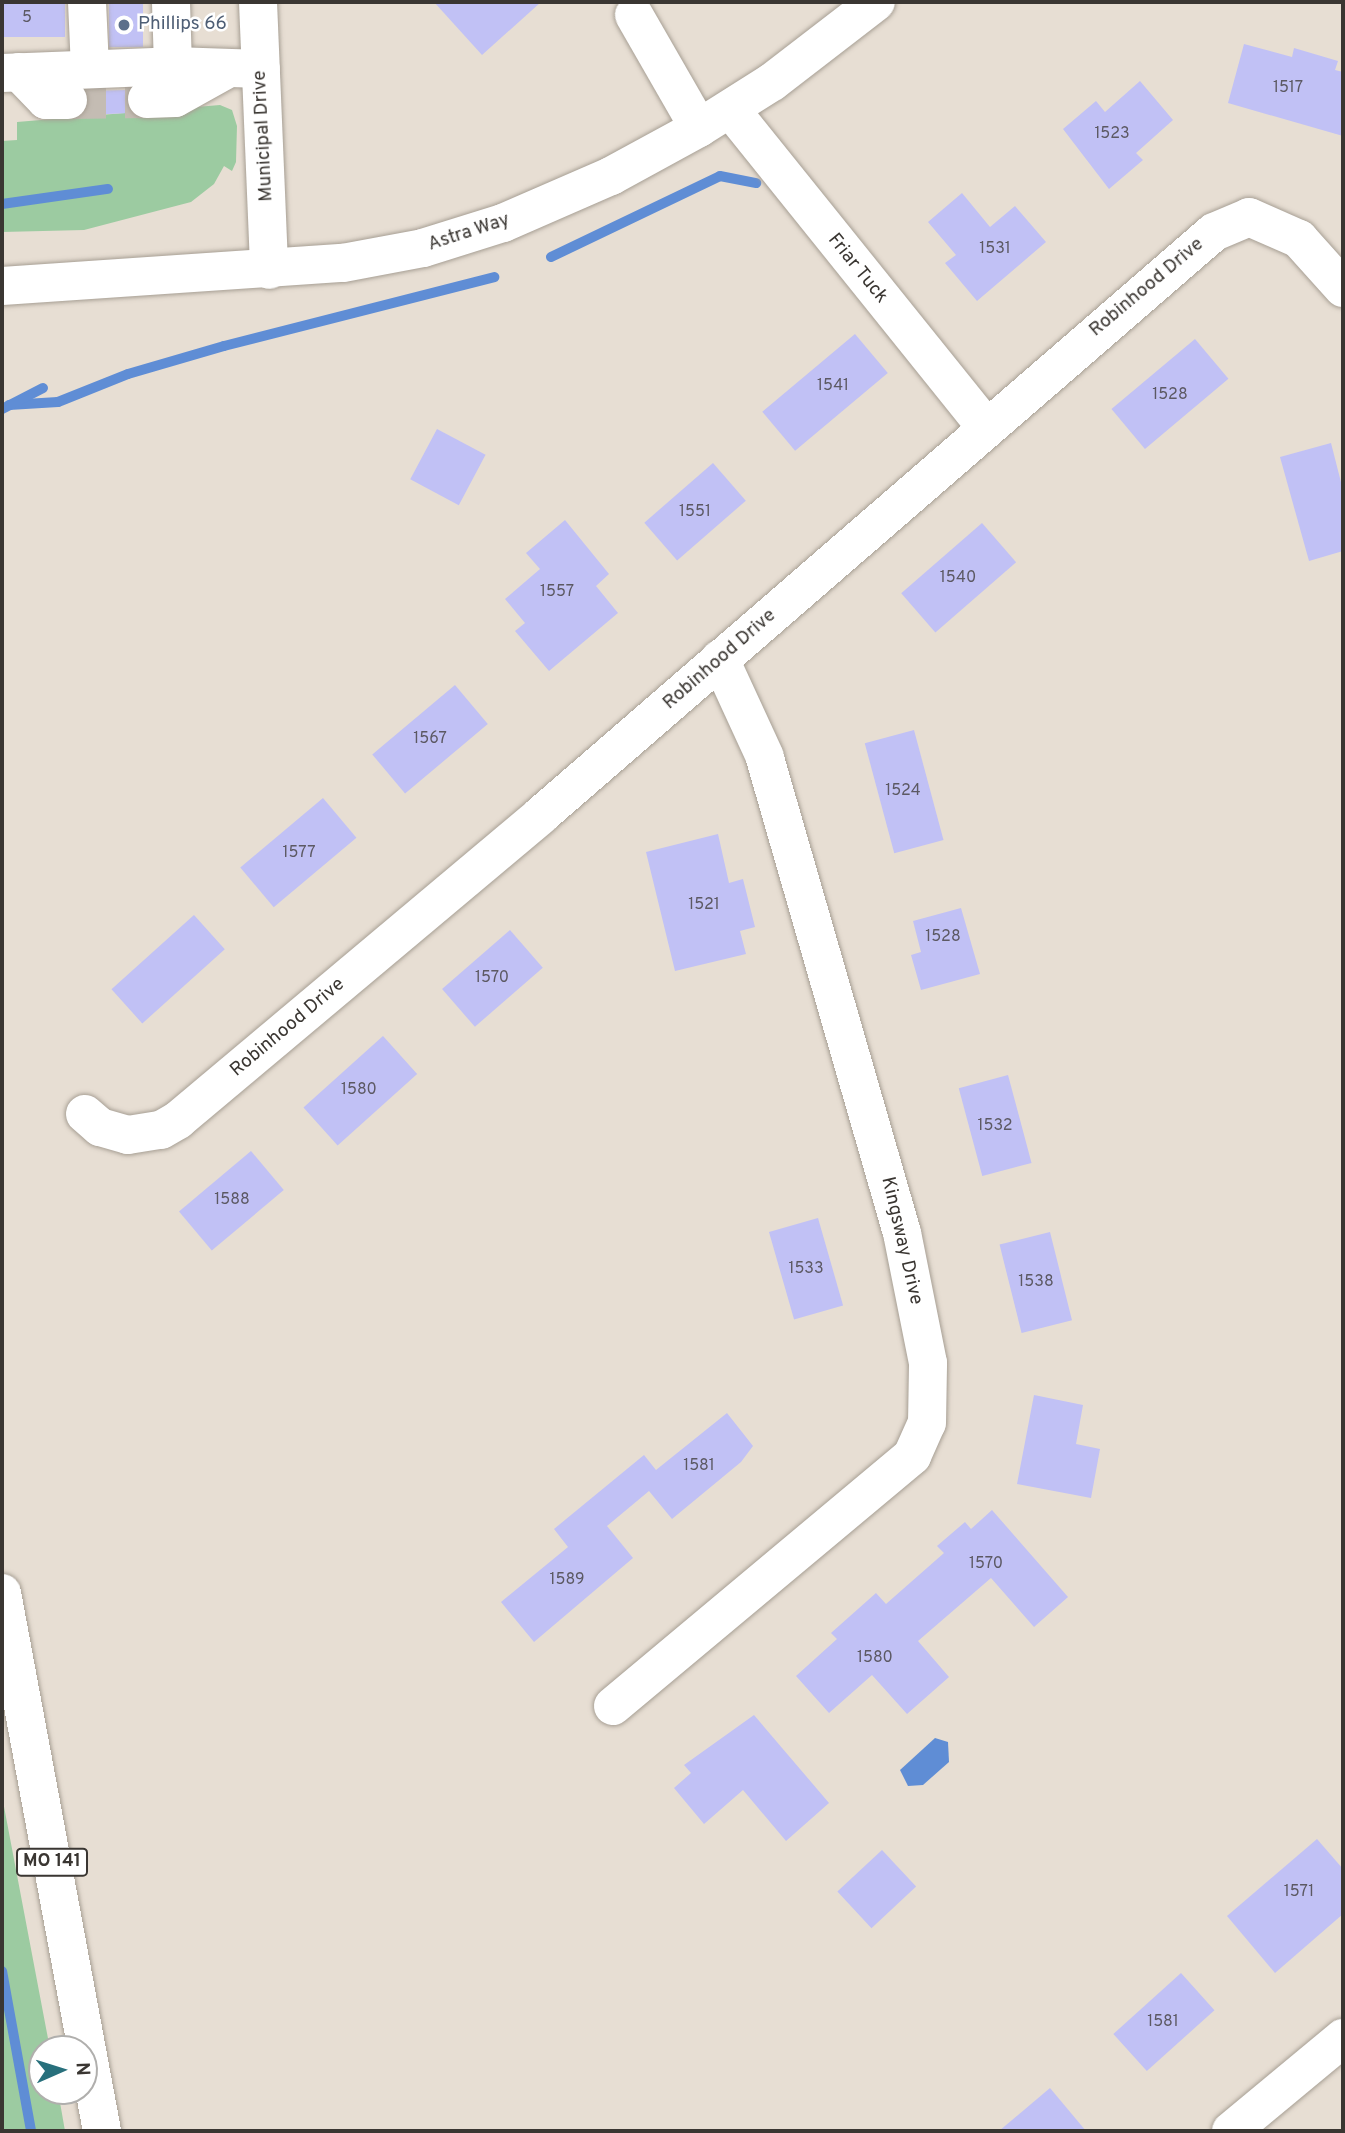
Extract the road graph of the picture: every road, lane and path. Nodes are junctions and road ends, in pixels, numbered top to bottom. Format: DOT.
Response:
graph roads {
  1 [pos="87,2"];
  2 [pos="171,2"];
  3 [pos="258,2"];
  4 [pos="876,2"];
  5 [pos="634,15"];
  6 [pos="173,66"];
  7 [pos="90,69"];
  8 [pos="242,70"];
  9 [pos="10,73"];
  10 [pos="146,99"];
  11 [pos="68,100"];
  12 [pos="715,119"];
  13 [pos="269,270"];
  14 [pos="2,286"];
  15 [pos="1343,288"];
  16 [pos="986,427"];
  17 [pos="720,659"];
  18 [pos="85,1114"];
  19 [pos="2,1593"];
  20 [pos="613,1706"];
  21 [pos="1343,2038"];
  22 [pos="102,2131"];
  23 [pos="1231,2131"];
  1 -- 7 [label="main road"];
  2 -- 6 [label="main road"];
  3 -- 8 [label="main road, Municipal Drive"];
  4 -- 12 [label="main road, Astra Way"];
  5 -- 12 [label="main road, Friar Tuck"];
  6 -- 7 [label="main road"];
  6 -- 8 [label="main road"];
  7 -- 9 [label="main road"];
  8 -- 10 [label="main road"];
  8 -- 13 [label="main road, Municipal Drive"];
  9 -- 11 [label="main road"];
  12 -- 13 [label="main road, Astra Way"];
  12 -- 16 [label="main road, Friar Tuck"];
  13 -- 14 [label="main road, Astra Way"];
  15 -- 16 [label="main road, Robinhood Drive"];
  16 -- 17 [label="main road, Robinhood Drive"];
  17 -- 18 [label="main road, Robinhood Drive"];
  17 -- 20 [label="main road, Kingsway Drive"];
  19 -- 22 [label="main road, MO 141"];
  21 -- 23 [label="main road"];
}
